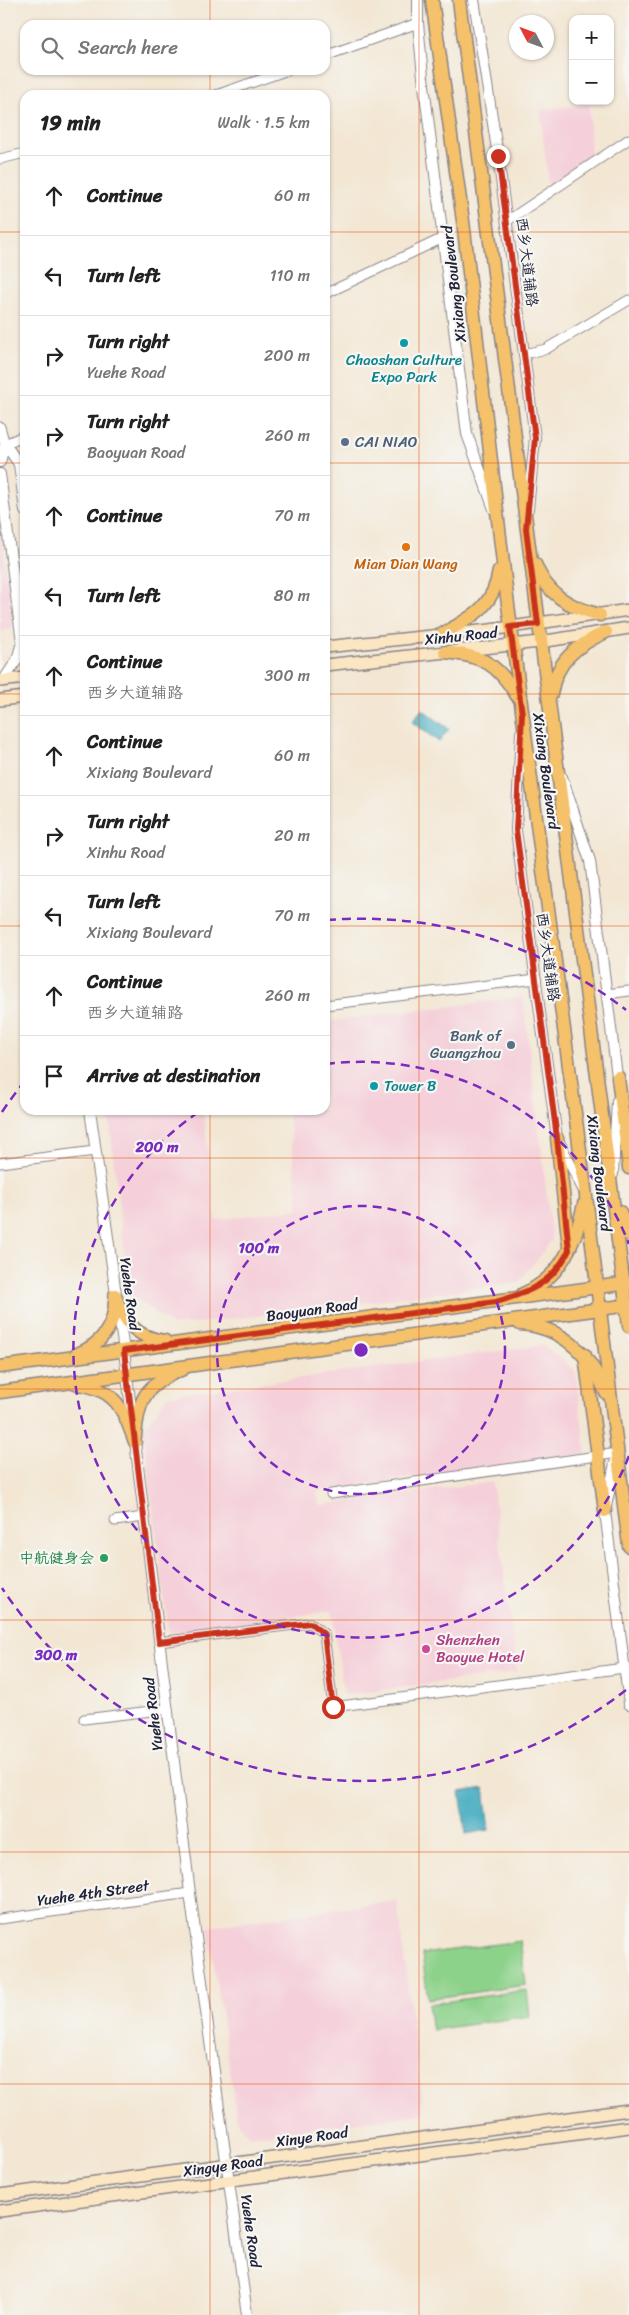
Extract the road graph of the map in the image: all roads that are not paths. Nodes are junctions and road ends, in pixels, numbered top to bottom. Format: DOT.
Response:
graph roads {
  1 [pos="418,0"];
  2 [pos="432,0"];
  3 [pos="459,0"];
  4 [pos="474,0"];
  5 [pos="418,23"];
  6 [pos="330,54"];
  7 [pos="274,75"];
  8 [pos="230,90"];
  9 [pos="629,139"];
  10 [pos="20,154"];
  11 [pos="0,159"];
  12 [pos="507,221"];
  13 [pos="443,238"];
  14 [pos="330,292"];
  15 [pos="629,300"];
  16 [pos="524,354"];
  17 [pos="0,427"];
  18 [pos="20,437"];
  19 [pos="5,444"];
  20 [pos="0,462"];
  21 [pos="20,472"];
  22 [pos="0,474"];
  23 [pos="498,522"];
  24 [pos="526,529"];
  25 [pos="528,548"];
  26 [pos="502,556"];
  27 [pos="629,610"];
  28 [pos="600,615"];
  29 [pos="538,624"];
  30 [pos="20,627"];
  31 [pos="510,627"];
  32 [pos="629,628"];
  33 [pos="606,632"];
  34 [pos="441,635"];
  35 [pos="540,642"];
  36 [pos="513,645"];
  37 [pos="330,646"];
  38 [pos="20,649"];
  39 [pos="445,652"];
  40 [pos="330,664"];
  41 [pos="20,679"];
  42 [pos="1,681"];
  43 [pos="20,698"];
  44 [pos="0,700"];
  45 [pos="521,708"];
  46 [pos="549,709"];
  47 [pos="555,754"];
  48 [pos="536,979"];
  49 [pos="629,992"];
  50 [pos="607,994"];
  51 [pos="330,1004"];
  52 [pos="618,1077"];
  53 [pos="91,1115"];
  54 [pos="557,1138"];
  55 [pos="95,1151"];
  56 [pos="0,1163"];
  57 [pos="629,1168"];
  58 [pos="613,1190"];
  59 [pos="586,1196"];
  60 [pos="629,1235"];
  61 [pos="569,1250"];
  62 [pos="626,1284"];
  63 [pos="597,1288"];
  64 [pos="115,1295"];
  65 [pos="496,1302"];
  66 [pos="628,1305"];
  67 [pos="599,1309"];
  68 [pos="500,1322"];
  69 [pos="629,1326"];
  70 [pos="202,1341"];
  71 [pos="124,1351"];
  72 [pos="585,1355"];
  73 [pos="61,1359"];
  74 [pos="198,1363"];
  75 [pos="0,1368"];
  76 [pos="126,1374"];
  77 [pos="53,1384"];
  78 [pos="0,1392"];
  79 [pos="611,1405"];
  80 [pos="135,1442"];
  81 [pos="618,1453"];
  82 [pos="598,1455"];
  83 [pos="331,1494"];
  84 [pos="605,1511"];
  85 [pos="144,1517"];
  86 [pos="115,1521"];
  87 [pos="629,1546"];
  88 [pos="159,1642"];
  89 [pos="624,1668"];
  90 [pos="629,1704"];
  91 [pos="168,1709"];
  92 [pos="84,1718"];
  93 [pos="190,1893"];
  94 [pos="0,1919"];
  95 [pos="629,2110"];
  96 [pos="629,2127"];
  97 [pos="227,2164"];
  98 [pos="230,2180"];
  99 [pos="0,2195"];
  100 [pos="0,2211"];
  101 [pos="247,2315"];
  1 -- 5 [label="street"];
  2 -- 23 [label="main road, Xixiang Boulevard"];
  3 -- 24 [label="main road, Xixiang Boulevard"];
  4 -- 12 [label="street, 西乡大道辅路"];
  5 -- 6 [label="street"];
  5 -- 13 [label="street"];
  7 -- 8 [label="street"];
  9 -- 12 [label="street"];
  10 -- 11 [label="street"];
  12 -- 16 [label="street, 西乡大道辅路"];
  13 -- 14 [label="street"];
  13 -- 23 [label="street"];
  15 -- 16 [label="street"];
  16 -- 24 [label="street, 西乡大道辅路"];
  17 -- 19 [label="street"];
  18 -- 19 [label="street"];
  19 -- 20 [label="street"];
  19 -- 21 [label="street"];
  22 -- 30 [label="street"];
  23 -- 26 [label="main road, Xixiang Boulevard"];
  24 -- 25 [label="main road, Xixiang Boulevard"];
  25 -- 28 [label="main road"];
  25 -- 29 [label="main road, Xixiang Boulevard"];
  26 -- 31 [label="main road, Xixiang Boulevard"];
  26 -- 34 [label="main road"];
  27 -- 28 [label="main road, Xinhu Road"];
  28 -- 29 [label="main road, Xinhu Road"];
  29 -- 31 [label="main road, Xinhu Road"];
  29 -- 35 [label="main road, Xixiang Boulevard"];
  31 -- 34 [label="main road, Xinhu Road"];
  31 -- 36 [label="main road, Xixiang Boulevard"];
  32 -- 33 [label="main road, Xinhu Road"];
  33 -- 35 [label="main road, Xinhu Road"];
  33 -- 46 [label="main road"];
  34 -- 37 [label="main road, Xinhu Road"];
  35 -- 36 [label="main road, Xinhu Road"];
  35 -- 46 [label="main road, Xixiang Boulevard"];
  36 -- 39 [label="main road, Xinhu Road"];
  36 -- 45 [label="main road, Xixiang Boulevard"];
  38 -- 42 [label="street"];
  39 -- 40 [label="main road, Xinhu Road"];
  39 -- 45 [label="main road"];
  41 -- 42 [label="main road"];
  43 -- 44 [label="main road"];
  45 -- 48 [label="street, 西乡大道辅路"];
  45 -- 59 [label="main road, Xixiang Boulevard"];
  46 -- 47 [label="main road, Xixiang Boulevard"];
  47 -- 50 [label="street"];
  47 -- 58 [label="main road, Xixiang Boulevard"];
  48 -- 51 [label="street"];
  48 -- 54 [label="street, 西乡大道辅路"];
  49 -- 50 [label="street"];
  50 -- 52 [label="street"];
  52 -- 57 [label="main road"];
  52 -- 58 [label="street"];
  53 -- 55 [label="street, Yuehe Road"];
  54 -- 59 [label="street, 西乡大道辅路"];
  54 -- 61 [label="main road"];
  55 -- 56 [label="street"];
  55 -- 64 [label="street, Yuehe Road"];
  58 -- 60 [label="main road"];
  58 -- 62 [label="main road, Xixiang Boulevard"];
  59 -- 61 [label="main road"];
  59 -- 63 [label="main road, Xixiang Boulevard"];
  61 -- 65 [label="main road"];
  62 -- 63 [label="main road, Baoyuan Road"];
  62 -- 66 [label="main road, Xixiang Boulevard"];
  63 -- 65 [label="main road, Baoyuan Road"];
  63 -- 67 [label="main road, Xixiang Boulevard"];
  64 -- 70 [label="main road"];
  64 -- 71 [label="street, Yuehe Road"];
  64 -- 73 [label="main road"];
  65 -- 70 [label="main road, Baoyuan Road"];
  66 -- 67 [label="main road"];
  66 -- 69 [label="main road, Xixiang Boulevard"];
  67 -- 68 [label="main road"];
  67 -- 79 [label="main road, Xixiang Boulevard"];
  68 -- 72 [label="main road"];
  68 -- 74 [label="main road"];
  70 -- 71 [label="main road, Baoyuan Road"];
  71 -- 73 [label="main road, Baoyuan Road"];
  71 -- 76 [label="street, Yuehe Road"];
  72 -- 79 [label="main road"];
  72 -- 82 [label="main road"];
  73 -- 75 [label="main road, Baoyuan Road"];
  74 -- 76 [label="main road"];
  74 -- 80 [label="main road"];
  76 -- 77 [label="main road"];
  76 -- 80 [label="street, Yuehe Road"];
  77 -- 78 [label="main road"];
  77 -- 80 [label="main road"];
  79 -- 81 [label="main road, Xixiang Boulevard"];
  80 -- 85 [label="street, Yuehe Road"];
  81 -- 82 [label="street"];
  81 -- 84 [label="street"];
  81 -- 87 [label="main road, Xixiang Boulevard"];
  82 -- 83 [label="street"];
  82 -- 84 [label="main road"];
  84 -- 89 [label="street"];
  85 -- 86 [label="street"];
  85 -- 88 [label="street, Yuehe Road"];
  88 -- 89 [label="street"];
  88 -- 91 [label="street, Yuehe Road"];
  89 -- 90 [label="street"];
  91 -- 92 [label="street"];
  91 -- 93 [label="street, Yuehe Road"];
  93 -- 94 [label="street, Yuehe 4th Street"];
  93 -- 97 [label="street, Yuehe Road"];
  95 -- 97 [label="main road, Xinye Road"];
  96 -- 98 [label="main road, Xingye Road"];
  97 -- 98 [label="street, Yuehe Road"];
  97 -- 99 [label="main road, Xinye Road"];
  98 -- 100 [label="main road, Xingye Road"];
  98 -- 101 [label="street, Yuehe Road"];
}
